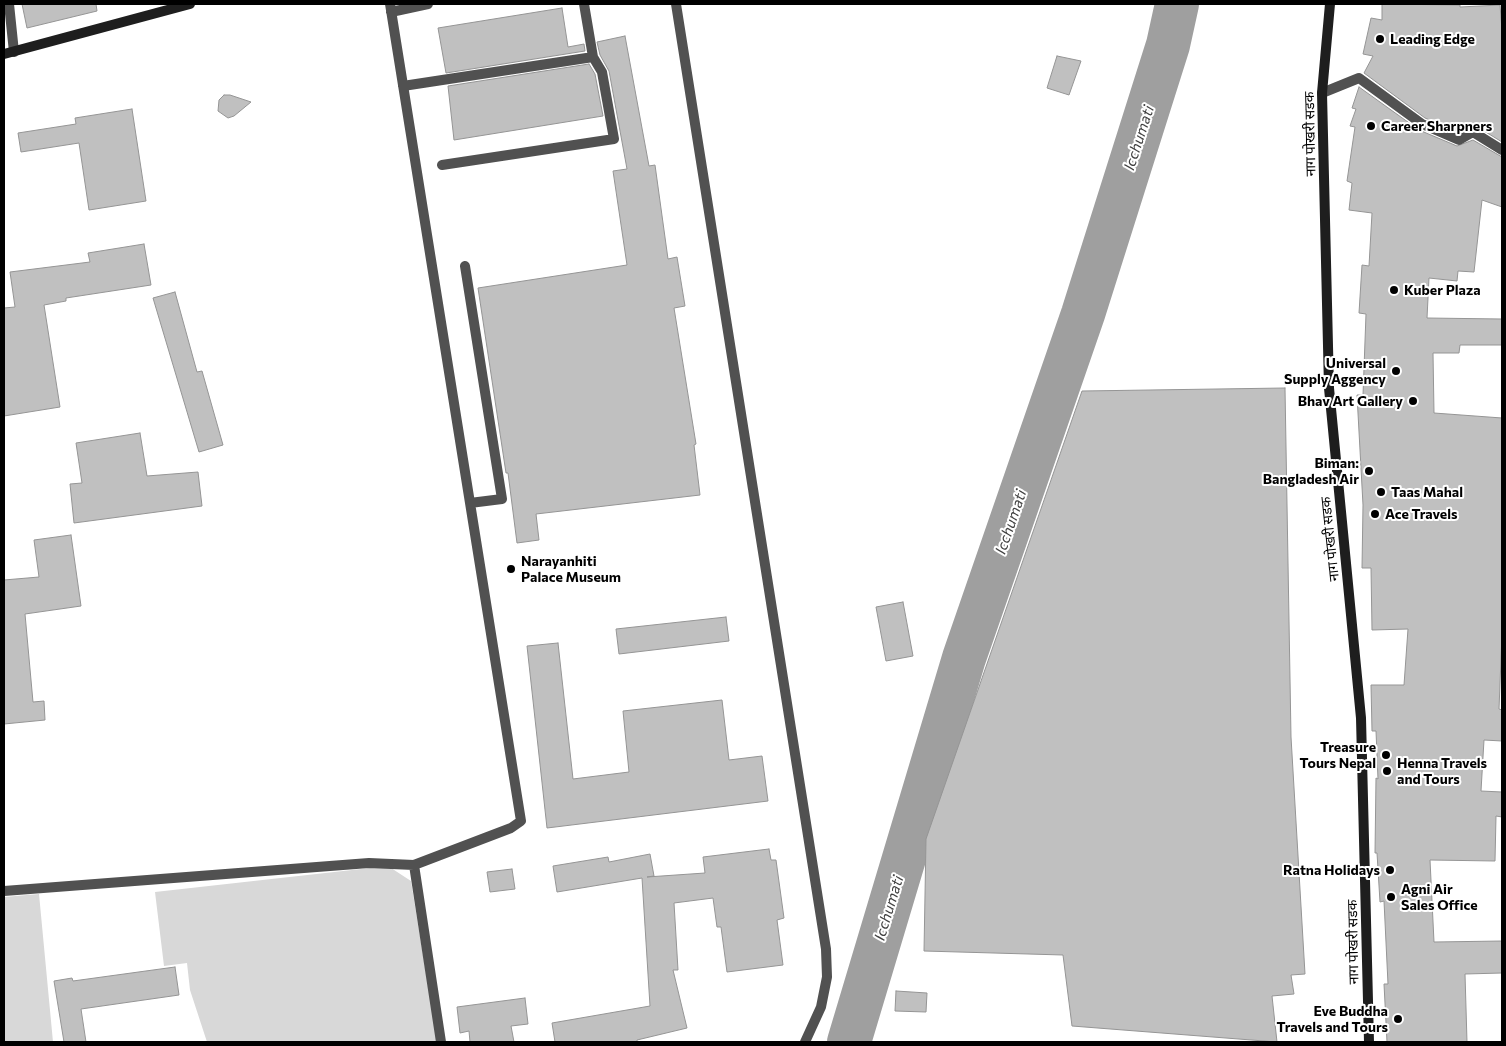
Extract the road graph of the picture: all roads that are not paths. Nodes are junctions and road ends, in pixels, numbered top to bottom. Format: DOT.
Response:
graph roads {
  1 [pos="9,4"];
  2 [pos="190,4"];
  3 [pos="428,4"];
  4 [pos="584,4"];
  5 [pos="676,4"];
  6 [pos="1330,4"];
  7 [pos="178,5"];
  8 [pos="390,8"];
  9 [pos="9,53"];
  10 [pos="593,57"];
  11 [pos="403,86"];
  12 [pos="1322,93"];
  13 [pos="1502,150"];
  14 [pos="442,165"];
  15 [pos="465,266"];
  16 [pos="470,503"];
  17 [pos="414,865"];
  18 [pos="4,891"];
  19 [pos="441,1042"];
  20 [pos="805,1042"];
  21 [pos="1368,1042"];
  1 -- 9 [label="street"];
  2 -- 7 [label="main road"];
  3 -- 8 [label="street"];
  4 -- 10 [label="street"];
  5 -- 20 [label="street"];
  6 -- 12 [label="main road, नाग पोखरी सडक"];
  7 -- 9 [label="main road"];
  8 -- 11 [label="street"];
  10 -- 11 [label="street"];
  10 -- 14 [label="street"];
  11 -- 16 [label="street"];
  12 -- 13 [label="street"];
  12 -- 21 [label="main road, नाग पोखरी सडक"];
  15 -- 16 [label="street"];
  16 -- 17 [label="street"];
  17 -- 18 [label="street"];
  17 -- 19 [label="street"];
}
